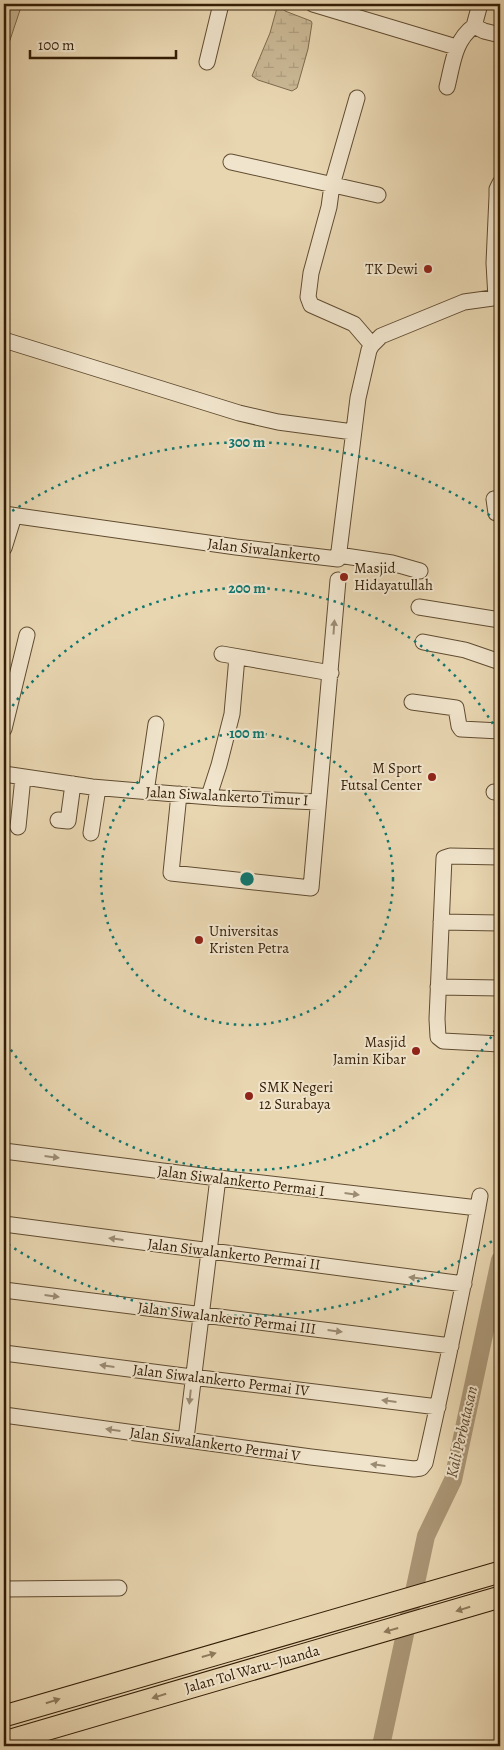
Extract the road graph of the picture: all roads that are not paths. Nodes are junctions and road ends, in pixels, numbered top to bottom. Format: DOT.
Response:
graph roads {
  1 [pos="221,4"];
  2 [pos="313,4"];
  3 [pos="480,4"];
  4 [pos="474,26"];
  5 [pos="500,35"];
  6 [pos="456,47"];
  7 [pos="207,62"];
  8 [pos="447,87"];
  9 [pos="357,98"];
  10 [pos="231,162"];
  11 [pos="500,184"];
  12 [pos="332,186"];
  13 [pos="378,195"];
  14 [pos="498,297"];
  15 [pos="4,340"];
  16 [pos="372,345"];
  17 [pos="353,432"];
  18 [pos="494,499"];
  19 [pos="500,514"];
  20 [pos="9,515"];
  21 [pos="4,548"];
  22 [pos="338,567"];
  23 [pos="420,571"];
  24 [pos="419,607"];
  25 [pos="500,620"];
  26 [pos="27,635"];
  27 [pos="423,642"];
  28 [pos="500,662"];
  29 [pos="330,673"];
  30 [pos="412,702"];
  31 [pos="156,724"];
  32 [pos="4,729"];
  33 [pos="500,731"];
  34 [pos="4,774"];
  35 [pos="23,777"];
  36 [pos="73,784"];
  37 [pos="98,788"];
  38 [pos="146,792"];
  39 [pos="179,794"];
  40 [pos="209,796"];
  41 [pos="318,802"];
  42 [pos="58,820"];
  43 [pos="18,827"];
  44 [pos="91,833"];
  45 [pos="500,857"];
  46 [pos="441,922"];
  47 [pos="500,923"];
  48 [pos="438,987"];
  49 [pos="500,988"];
  50 [pos="500,1044"];
  51 [pos="4,1151"];
  52 [pos="218,1178"];
  53 [pos="4,1224"];
  54 [pos="210,1251"];
  55 [pos="464,1284"];
  56 [pos="4,1290"];
  57 [pos="200,1314"];
  58 [pos="451,1346"];
  59 [pos="4,1353"];
  60 [pos="192,1378"];
  61 [pos="438,1407"];
  62 [pos="4,1415"];
  63 [pos="186,1439"];
  64 [pos="500,1572"];
  65 [pos="118,1588"];
  66 [pos="4,1589"];
  67 [pos="500,1598"];
  68 [pos="5,1715"];
  69 [pos="10,1740"];
  1 -- 7 [label="street"];
  2 -- 6 [label="street"];
  3 -- 4 [label="street"];
  4 -- 5 [label="street"];
  4 -- 6 [label="street"];
  6 -- 8 [label="street"];
  9 -- 12 [label="street"];
  10 -- 12 [label="street"];
  11 -- 14 [label="street"];
  12 -- 13 [label="street"];
  12 -- 16 [label="street"];
  14 -- 16 [label="street"];
  15 -- 17 [label="street"];
  16 -- 17 [label="street, Jalan Siwalankerto"];
  17 -- 22 [label="street, Jalan Siwalankerto"];
  18 -- 19 [label="street"];
  20 -- 21 [label="street"];
  20 -- 22 [label="street, Jalan Siwalankerto"];
  22 -- 23 [label="street"];
  29 -- 22 [label="street, Jalan Siwalankerto Timur I, one-way"];
  24 -- 25 [label="street"];
  26 -- 32 [label="street"];
  27 -- 28 [label="street"];
  29 -- 40 [label="street"];
  29 -- 41 [label="street, Jalan Siwalankerto Timur I"];
  30 -- 33 [label="street"];
  31 -- 38 [label="street"];
  34 -- 35 [label="street, Jalan Siwalankerto Timur I"];
  35 -- 36 [label="street, Jalan Siwalankerto Timur I"];
  35 -- 43 [label="street"];
  36 -- 37 [label="street, Jalan Siwalankerto Timur I"];
  36 -- 42 [label="street"];
  37 -- 38 [label="street, Jalan Siwalankerto Timur I"];
  37 -- 44 [label="street"];
  38 -- 39 [label="street, Jalan Siwalankerto Timur I"];
  39 -- 40 [label="street, Jalan Siwalankerto Timur I"];
  39 -- 41 [label="street"];
  40 -- 41 [label="street, Jalan Siwalankerto Timur I"];
  45 -- 46 [label="street"];
  46 -- 47 [label="street"];
  46 -- 48 [label="street"];
  48 -- 49 [label="street"];
  48 -- 50 [label="street"];
  51 -- 52 [label="street, Jalan Siwalankerto Permai I, one-way"];
  52 -- 54 [label="street"];
  52 -- 55 [label="street, Jalan Siwalankerto Permai I, one-way"];
  54 -- 53 [label="street, Jalan Siwalankerto Permai II, one-way"];
  55 -- 54 [label="street, Jalan Siwalankerto Permai II, one-way"];
  54 -- 57 [label="street"];
  55 -- 58 [label="street"];
  56 -- 57 [label="street, Jalan Siwalankerto Permai III, one-way"];
  57 -- 58 [label="street, Jalan Siwalankerto Permai III, one-way"];
  57 -- 60 [label="street"];
  58 -- 61 [label="street"];
  60 -- 59 [label="street, Jalan Siwalankerto Permai IV, one-way"];
  61 -- 60 [label="street, Jalan Siwalankerto Permai IV, one-way"];
  60 -- 63 [label="street, one-way"];
  61 -- 63 [label="street, Jalan Siwalankerto Permai V, one-way"];
  63 -- 62 [label="street, Jalan Siwalankerto Permai V, one-way"];
  68 -- 64 [label="highway, Jalan Tol Waru–Juanda, one-way"];
  65 -- 66 [label="street"];
  67 -- 69 [label="highway, Jalan Tol Waru–Juanda, one-way"];
}
